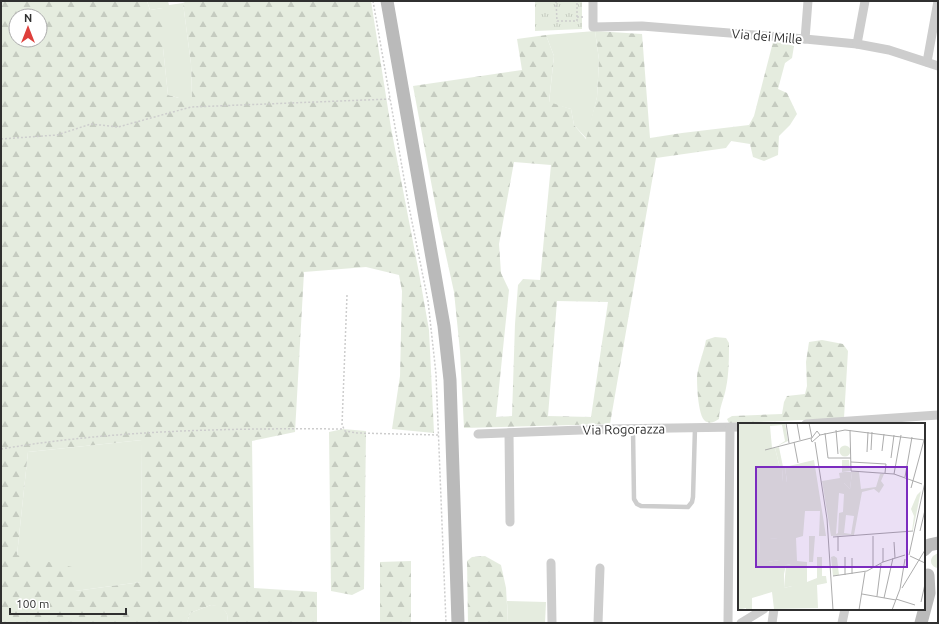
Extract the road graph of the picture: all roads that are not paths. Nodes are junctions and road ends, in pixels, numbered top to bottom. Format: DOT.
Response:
graph roads {
  1 [pos="387,1"];
  2 [pos="593,1"];
  3 [pos="808,1"];
  4 [pos="865,1"];
  5 [pos="938,1"];
  6 [pos="805,39"];
  7 [pos="857,44"];
  8 [pos="926,62"];
  9 [pos="938,66"];
  10 [pos="938,415"];
  11 [pos="821,423"];
  12 [pos="695,428"];
  13 [pos="734,428"];
  14 [pos="633,429"];
  15 [pos="509,433"];
  16 [pos="478,434"];
  17 [pos="510,522"];
  18 [pos="551,563"];
  19 [pos="600,568"];
  20 [pos="930,575"];
  21 [pos="938,589"];
  22 [pos="925,608"];
  23 [pos="762,610"];
  24 [pos="774,610"];
  25 [pos="845,610"];
  26 [pos="924,610"];
  27 [pos="458,623"];
  28 [pos="552,623"];
  29 [pos="598,623"];
  30 [pos="728,623"];
  31 [pos="741,623"];
  32 [pos="772,623"];
  33 [pos="842,623"];
  34 [pos="921,623"];
  35 [pos="930,623"];
  1 -- 27 [label="street"];
  2 -- 6 [label="street, Via dei Mille"];
  3 -- 6 [label="street"];
  4 -- 7 [label="street"];
  5 -- 8 [label="street"];
  6 -- 7 [label="street, Via dei Mille"];
  7 -- 8 [label="street, Via dei Mille"];
  8 -- 9 [label="street, Via dei Mille"];
  10 -- 11 [label="street"];
  12 -- 13 [label="street, Via Rogorazza"];
  12 -- 14 [label="street, Via Rogorazza"];
  12 -- 14 [label="lane"];
  13 -- 30 [label="street"];
  14 -- 15 [label="street, Via Rogorazza"];
  15 -- 16 [label="street, Via Rogorazza"];
  15 -- 17 [label="street"];
  18 -- 28 [label="street"];
  19 -- 29 [label="street"];
  20 -- 22 [label="street"];
  21 -- 35 [label="street"];
  23 -- 31 [label="street"];
  24 -- 32 [label="street"];
  25 -- 33 [label="street"];
  26 -- 34 [label="street"];
}
